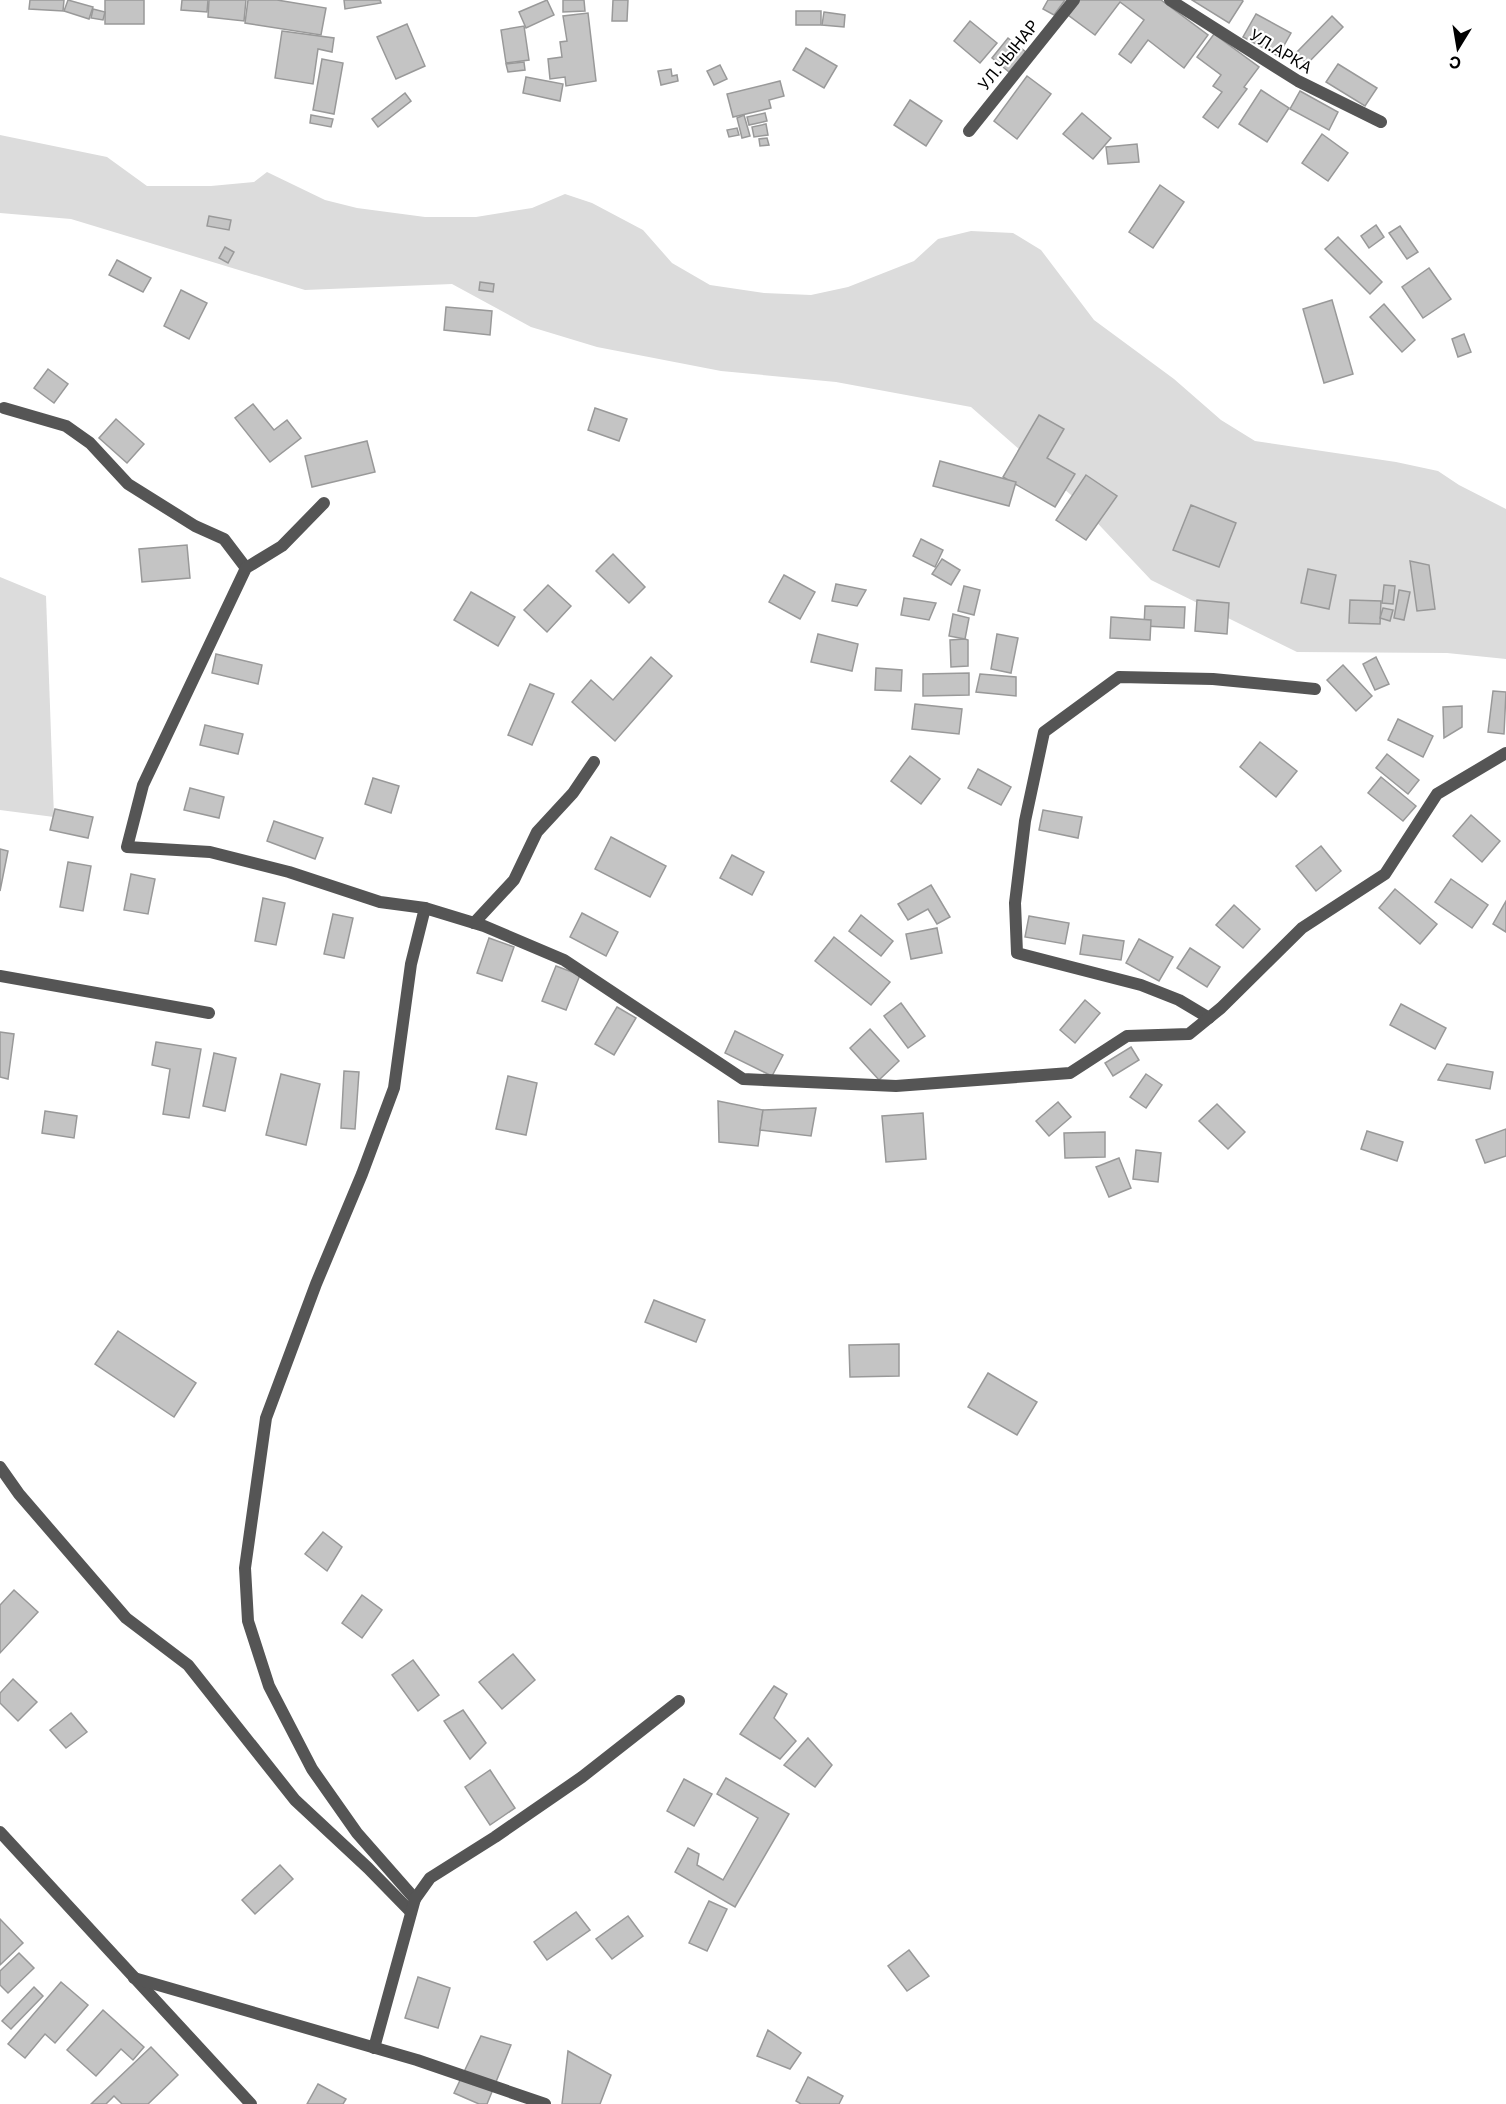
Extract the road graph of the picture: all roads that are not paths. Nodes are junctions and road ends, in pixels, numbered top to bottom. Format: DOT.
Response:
graph roads {
  1 [pos="1074,0"];
  2 [pos="1170,0"];
  3 [pos="1381,122"];
  4 [pos="969,130"];
  5 [pos="4,408"];
  6 [pos="324,503"];
  7 [pos="246,568"];
  8 [pos="1315,689"];
  9 [pos="1506,753"];
  10 [pos="594,762"];
  11 [pos="425,908"];
  12 [pos="474,923"];
  13 [pos="0,976"];
  14 [pos="209,1014"];
  15 [pos="1209,1018"];
  16 [pos="0,1467"];
  17 [pos="679,1701"];
  18 [pos="0,1832"];
  19 [pos="415,1899"];
  20 [pos="411,1912"];
  21 [pos="134,1978"];
  22 [pos="374,2048"];
  23 [pos="251,2104"];
  24 [pos="545,2104"];
  1 -- 4 [label="street, УЛ.ЧЫНАР"];
  2 -- 3 [label="street, УЛ.АРКА"];
  5 -- 7 [label="street"];
  6 -- 7 [label="street"];
  7 -- 11 [label="street"];
  8 -- 15 [label="street"];
  9 -- 15 [label="street"];
  10 -- 12 [label="street"];
  11 -- 12 [label="street"];
  11 -- 19 [label="street"];
  12 -- 15 [label="street"];
  13 -- 14 [label="street"];
  16 -- 20 [label="street"];
  17 -- 19 [label="street"];
  18 -- 21 [label="street"];
  19 -- 20 [label="street"];
  20 -- 22 [label="street"];
  21 -- 22 [label="street"];
  21 -- 23 [label="street"];
  22 -- 24 [label="street"];
}
